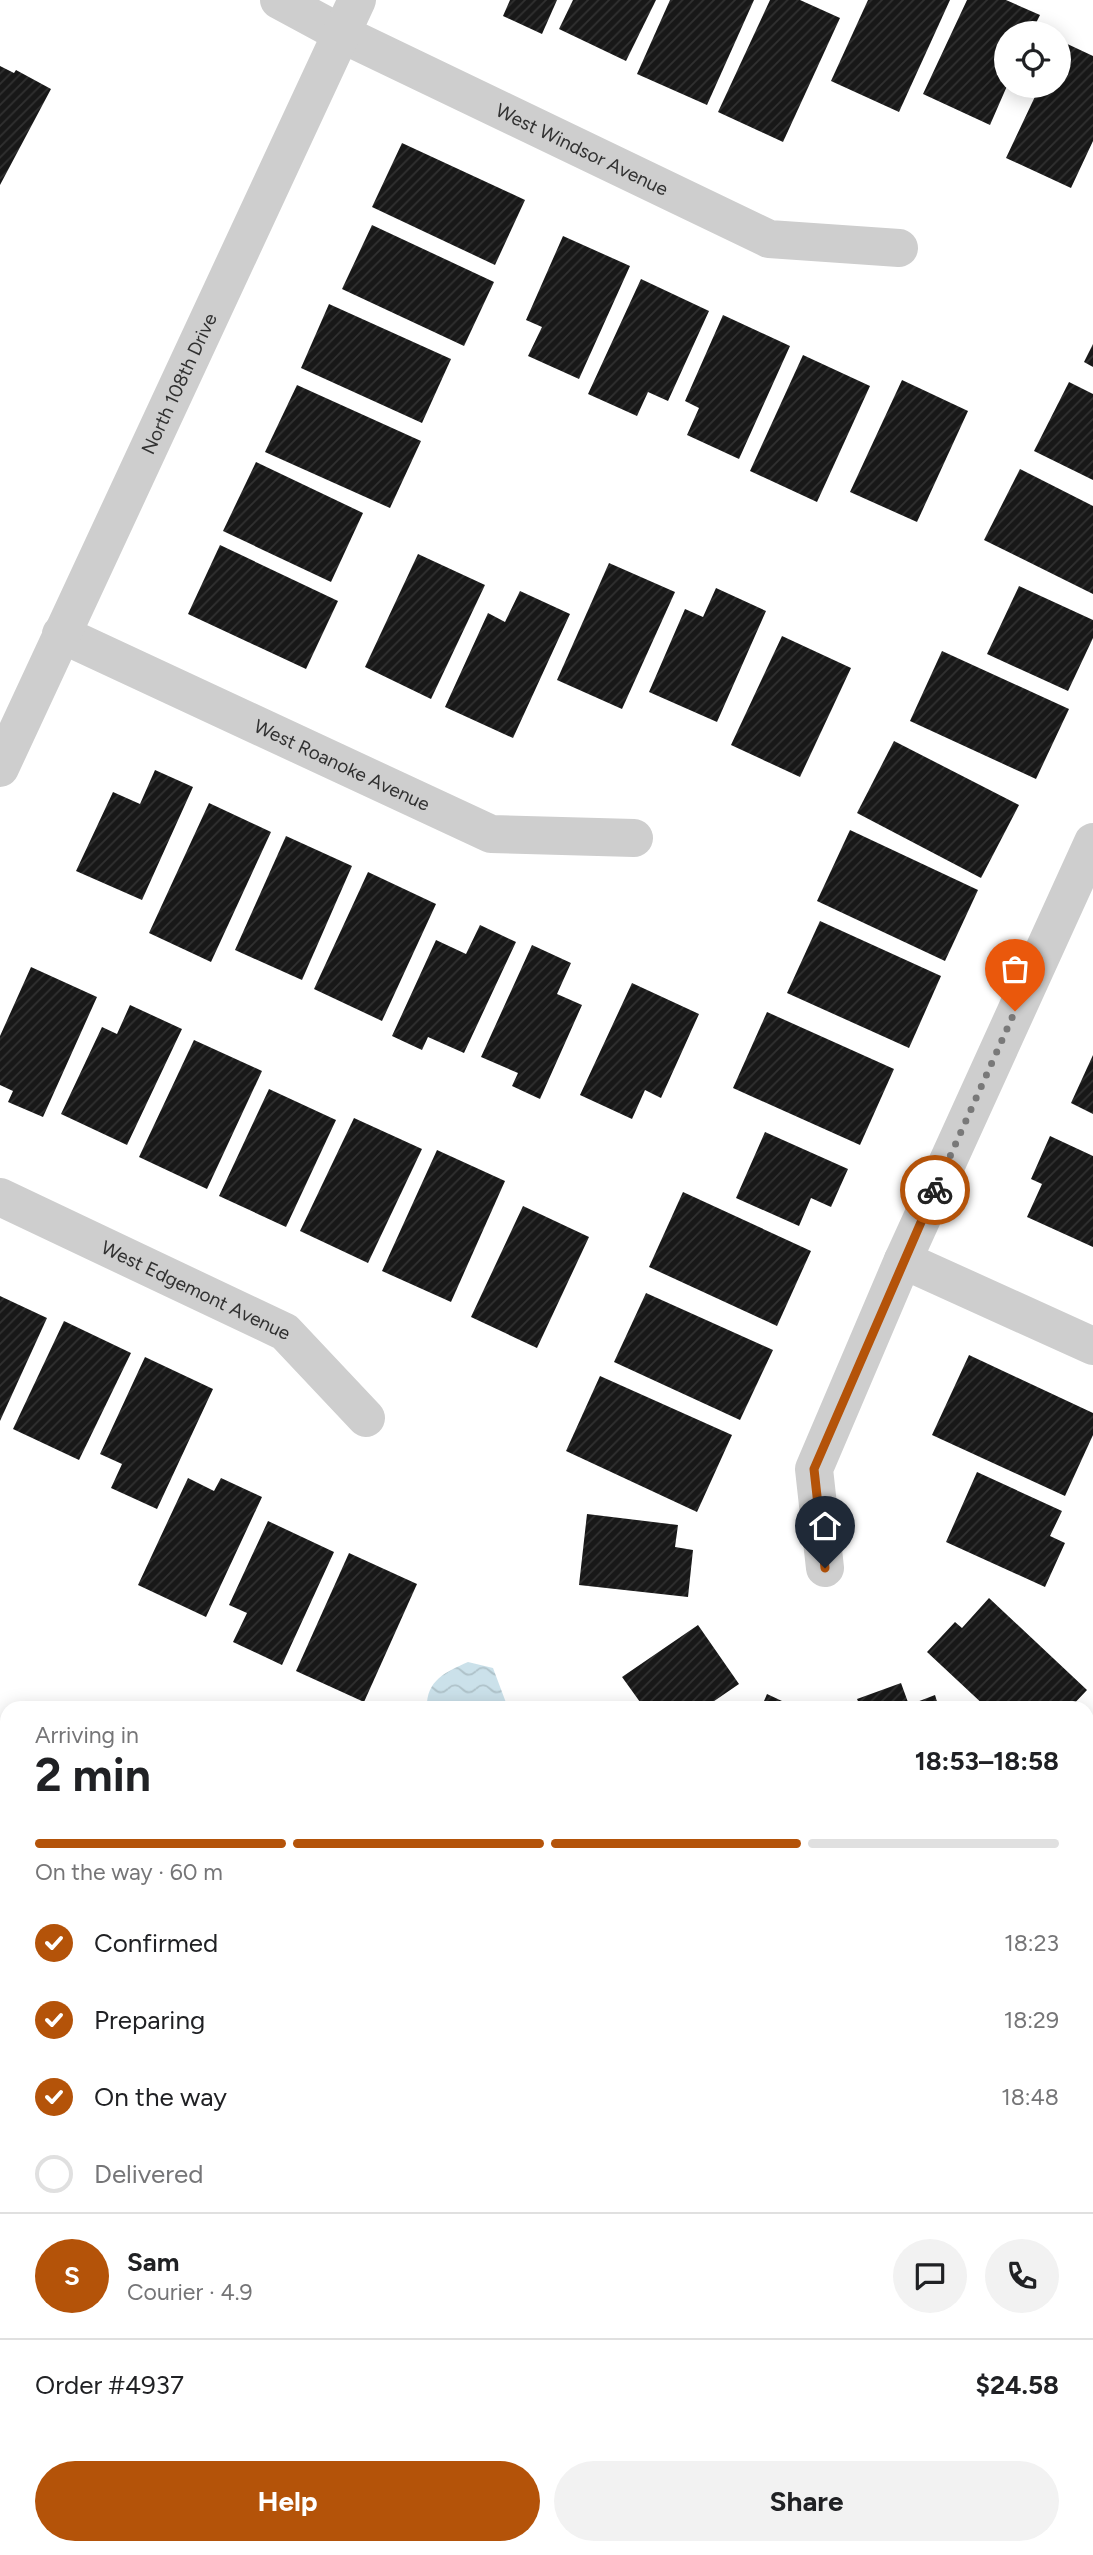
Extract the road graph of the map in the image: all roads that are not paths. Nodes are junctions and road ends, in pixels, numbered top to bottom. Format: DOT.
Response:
graph roads {
  1 [pos="279,0"];
  2 [pos="357,0"];
  3 [pos="342,34"];
  4 [pos="899,248"];
  5 [pos="61,634"];
  6 [pos="0,768"];
  7 [pos="634,838"];
  8 [pos="1093,842"];
  9 [pos="0,1197"];
  10 [pos="903,1260"];
  11 [pos="1093,1346"];
  12 [pos="366,1418"];
  13 [pos="825,1568"];
  1 -- 3 [label="street, West Windsor Avenue"];
  2 -- 3 [label="street, North 108th Drive"];
  3 -- 4 [label="street, West Windsor Avenue"];
  3 -- 5 [label="street, North 108th Drive"];
  5 -- 6 [label="street, North 108th Drive"];
  5 -- 7 [label="street, West Roanoke Avenue"];
  8 -- 10 [label="street"];
  9 -- 12 [label="street, West Edgemont Avenue"];
  10 -- 11 [label="street"];
  10 -- 13 [label="street"];
}
